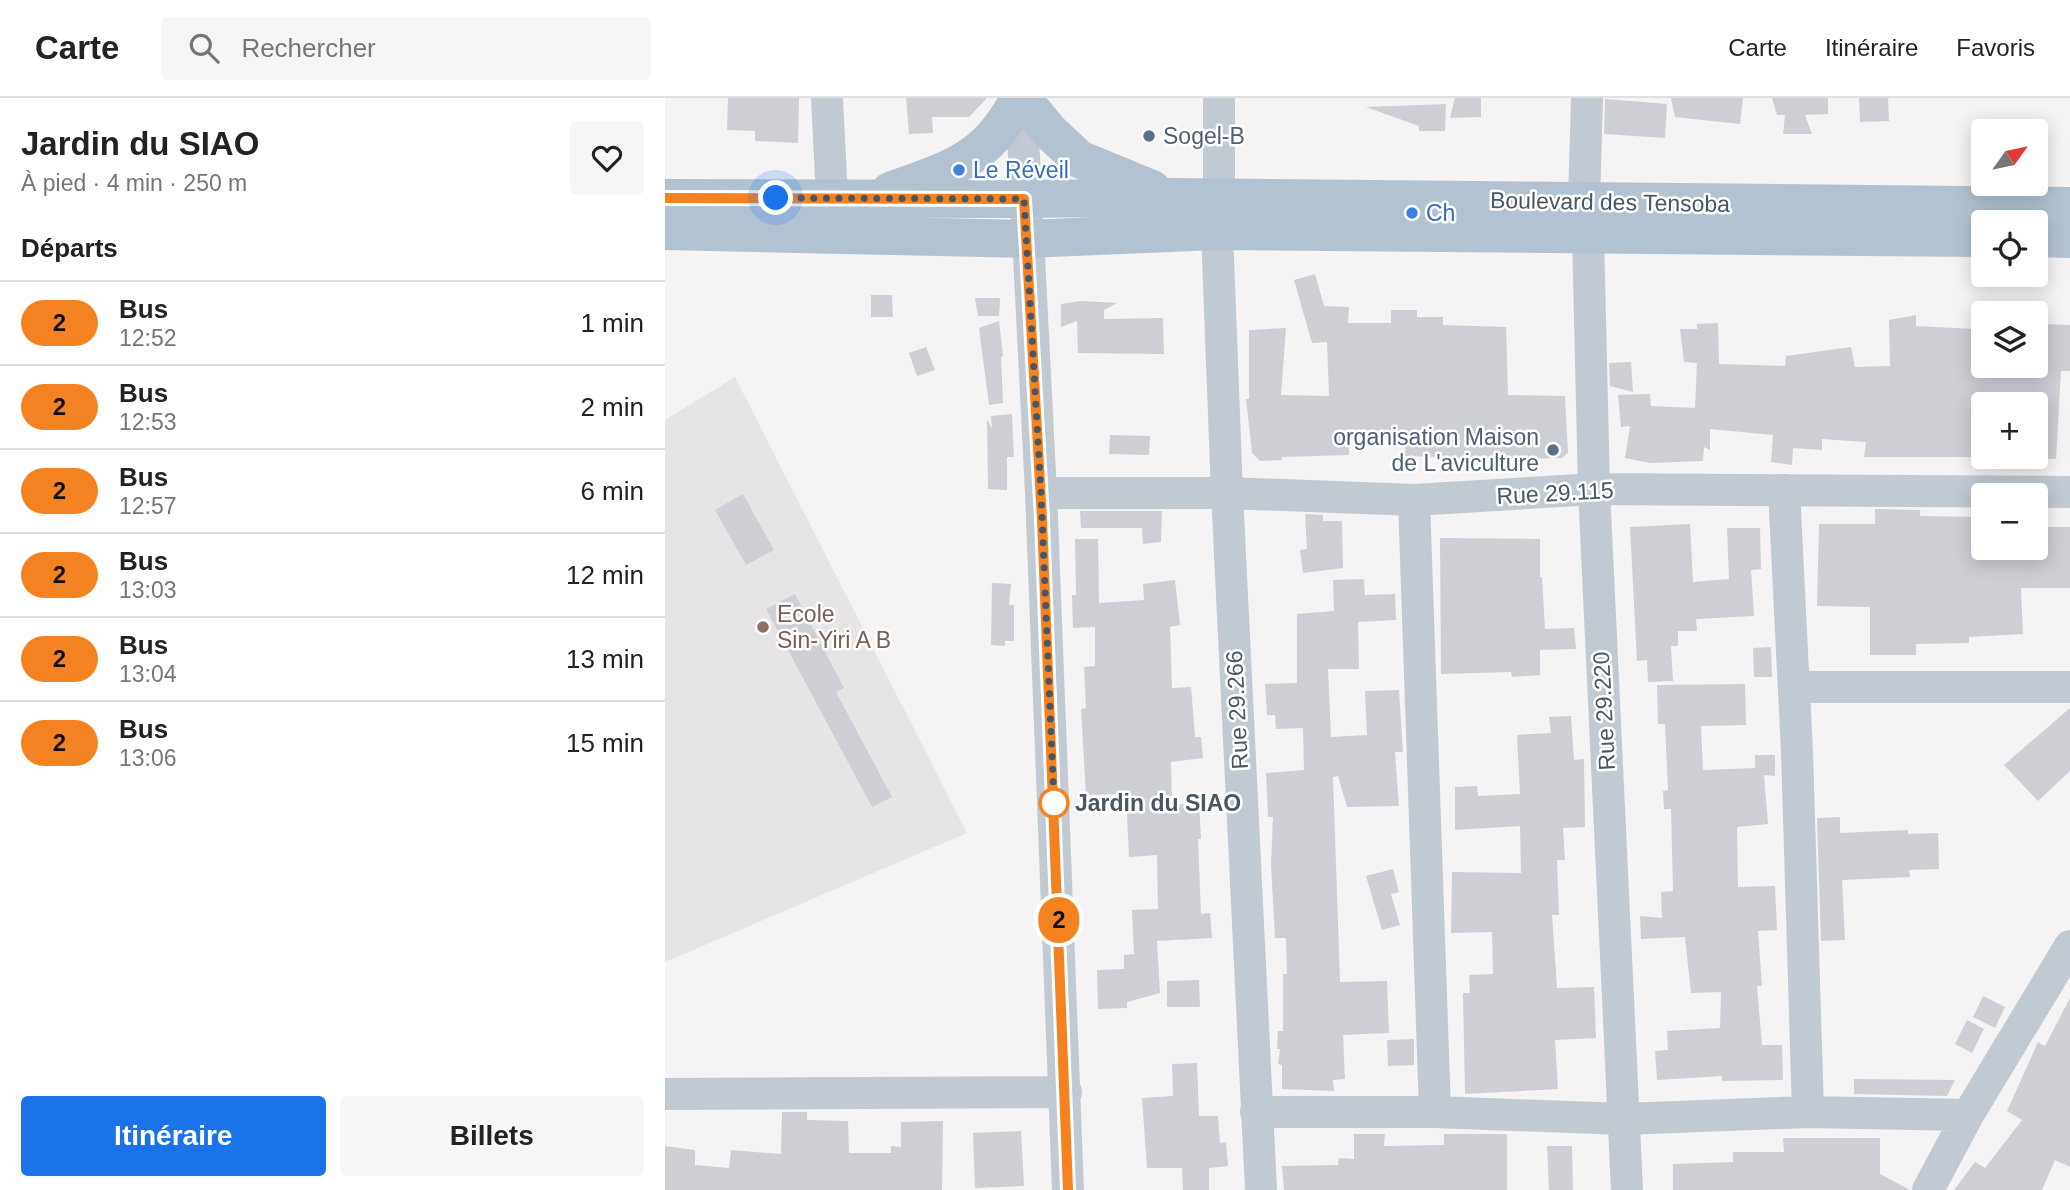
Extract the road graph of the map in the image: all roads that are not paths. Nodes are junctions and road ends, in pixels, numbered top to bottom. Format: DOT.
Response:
graph roads {
  1 [pos="827,98"];
  2 [pos="1021,98"];
  3 [pos="1219,98"];
  4 [pos="1587,98"];
  5 [pos="1170,197"];
  6 [pos="665,198"];
  7 [pos="832,199"];
  8 [pos="869,199"];
  9 [pos="1024,199"];
  10 [pos="2070,206"];
  11 [pos="1218,215"];
  12 [pos="1586,217"];
  13 [pos="665,230"];
  14 [pos="1971,237"];
  15 [pos="1026,239"];
  16 [pos="2048,239"];
  17 [pos="2070,239"];
  18 [pos="1594,489"];
  19 [pos="1784,490"];
  20 [pos="2070,492"];
  21 [pos="1041,493"];
  22 [pos="1227,493"];
  23 [pos="1414,500"];
  24 [pos="1794,687"];
  25 [pos="2070,687"];
  26 [pos="2070,946"];
  27 [pos="1066,1092"];
  28 [pos="665,1094"];
  29 [pos="1435,1111"];
  30 [pos="1256,1112"];
  31 [pos="1808,1112"];
  32 [pos="1968,1115"];
  33 [pos="1623,1119"];
  34 [pos="1068,1190"];
  35 [pos="1261,1190"];
  36 [pos="1627,1190"];
  37 [pos="1928,1190"];
  1 -- 7 [label="street"];
  2 -- 5 [label="main road"];
  2 -- 8 [label="main road"];
  2 -- 9 [label="street"];
  3 -- 11 [label="street, Rue 29.266"];
  4 -- 12 [label="street, Rue 29.220"];
  5 -- 9 [label="main road, Boulevard des Tensoba"];
  5 -- 11 [label="main road, Boulevard des Tensoba"];
  6 -- 7 [label="main road, Boulevard des Tensoba"];
  7 -- 8 [label="main road, Boulevard des Tensoba"];
  8 -- 9 [label="main road, Boulevard des Tensoba"];
  9 -- 15 [label="street"];
  10 -- 12 [label="main road, Boulevard des Tensoba"];
  11 -- 12 [label="main road, Boulevard des Tensoba"];
  11 -- 15 [label="main road, Boulevard des Tensoba"];
  11 -- 22 [label="street, Rue 29.266"];
  12 -- 14 [label="main road, Boulevard des Tensoba"];
  12 -- 18 [label="street, Rue 29.220"];
  13 -- 15 [label="main road, Boulevard des Tensoba"];
  15 -- 21 [label="street"];
  16 -- 17 [label="main road"];
  18 -- 19 [label="street, Rue 29.115"];
  18 -- 23 [label="street, Rue 29.115"];
  18 -- 33 [label="street, Rue 29.220"];
  19 -- 20 [label="street, Rue 29.115"];
  19 -- 24 [label="street"];
  21 -- 22 [label="street, Rue 29.115"];
  21 -- 27 [label="street"];
  22 -- 23 [label="street, Rue 29.115"];
  22 -- 30 [label="street, Rue 29.266"];
  23 -- 29 [label="street"];
  24 -- 25 [label="street"];
  24 -- 31 [label="street"];
  26 -- 32 [label="street"];
  27 -- 28 [label="street"];
  27 -- 34 [label="street"];
  29 -- 30 [label="street"];
  29 -- 33 [label="street"];
  30 -- 35 [label="street, Rue 29.266"];
  31 -- 32 [label="street"];
  31 -- 33 [label="street"];
  32 -- 37 [label="street"];
  33 -- 36 [label="street, Rue 29.220"];
}
